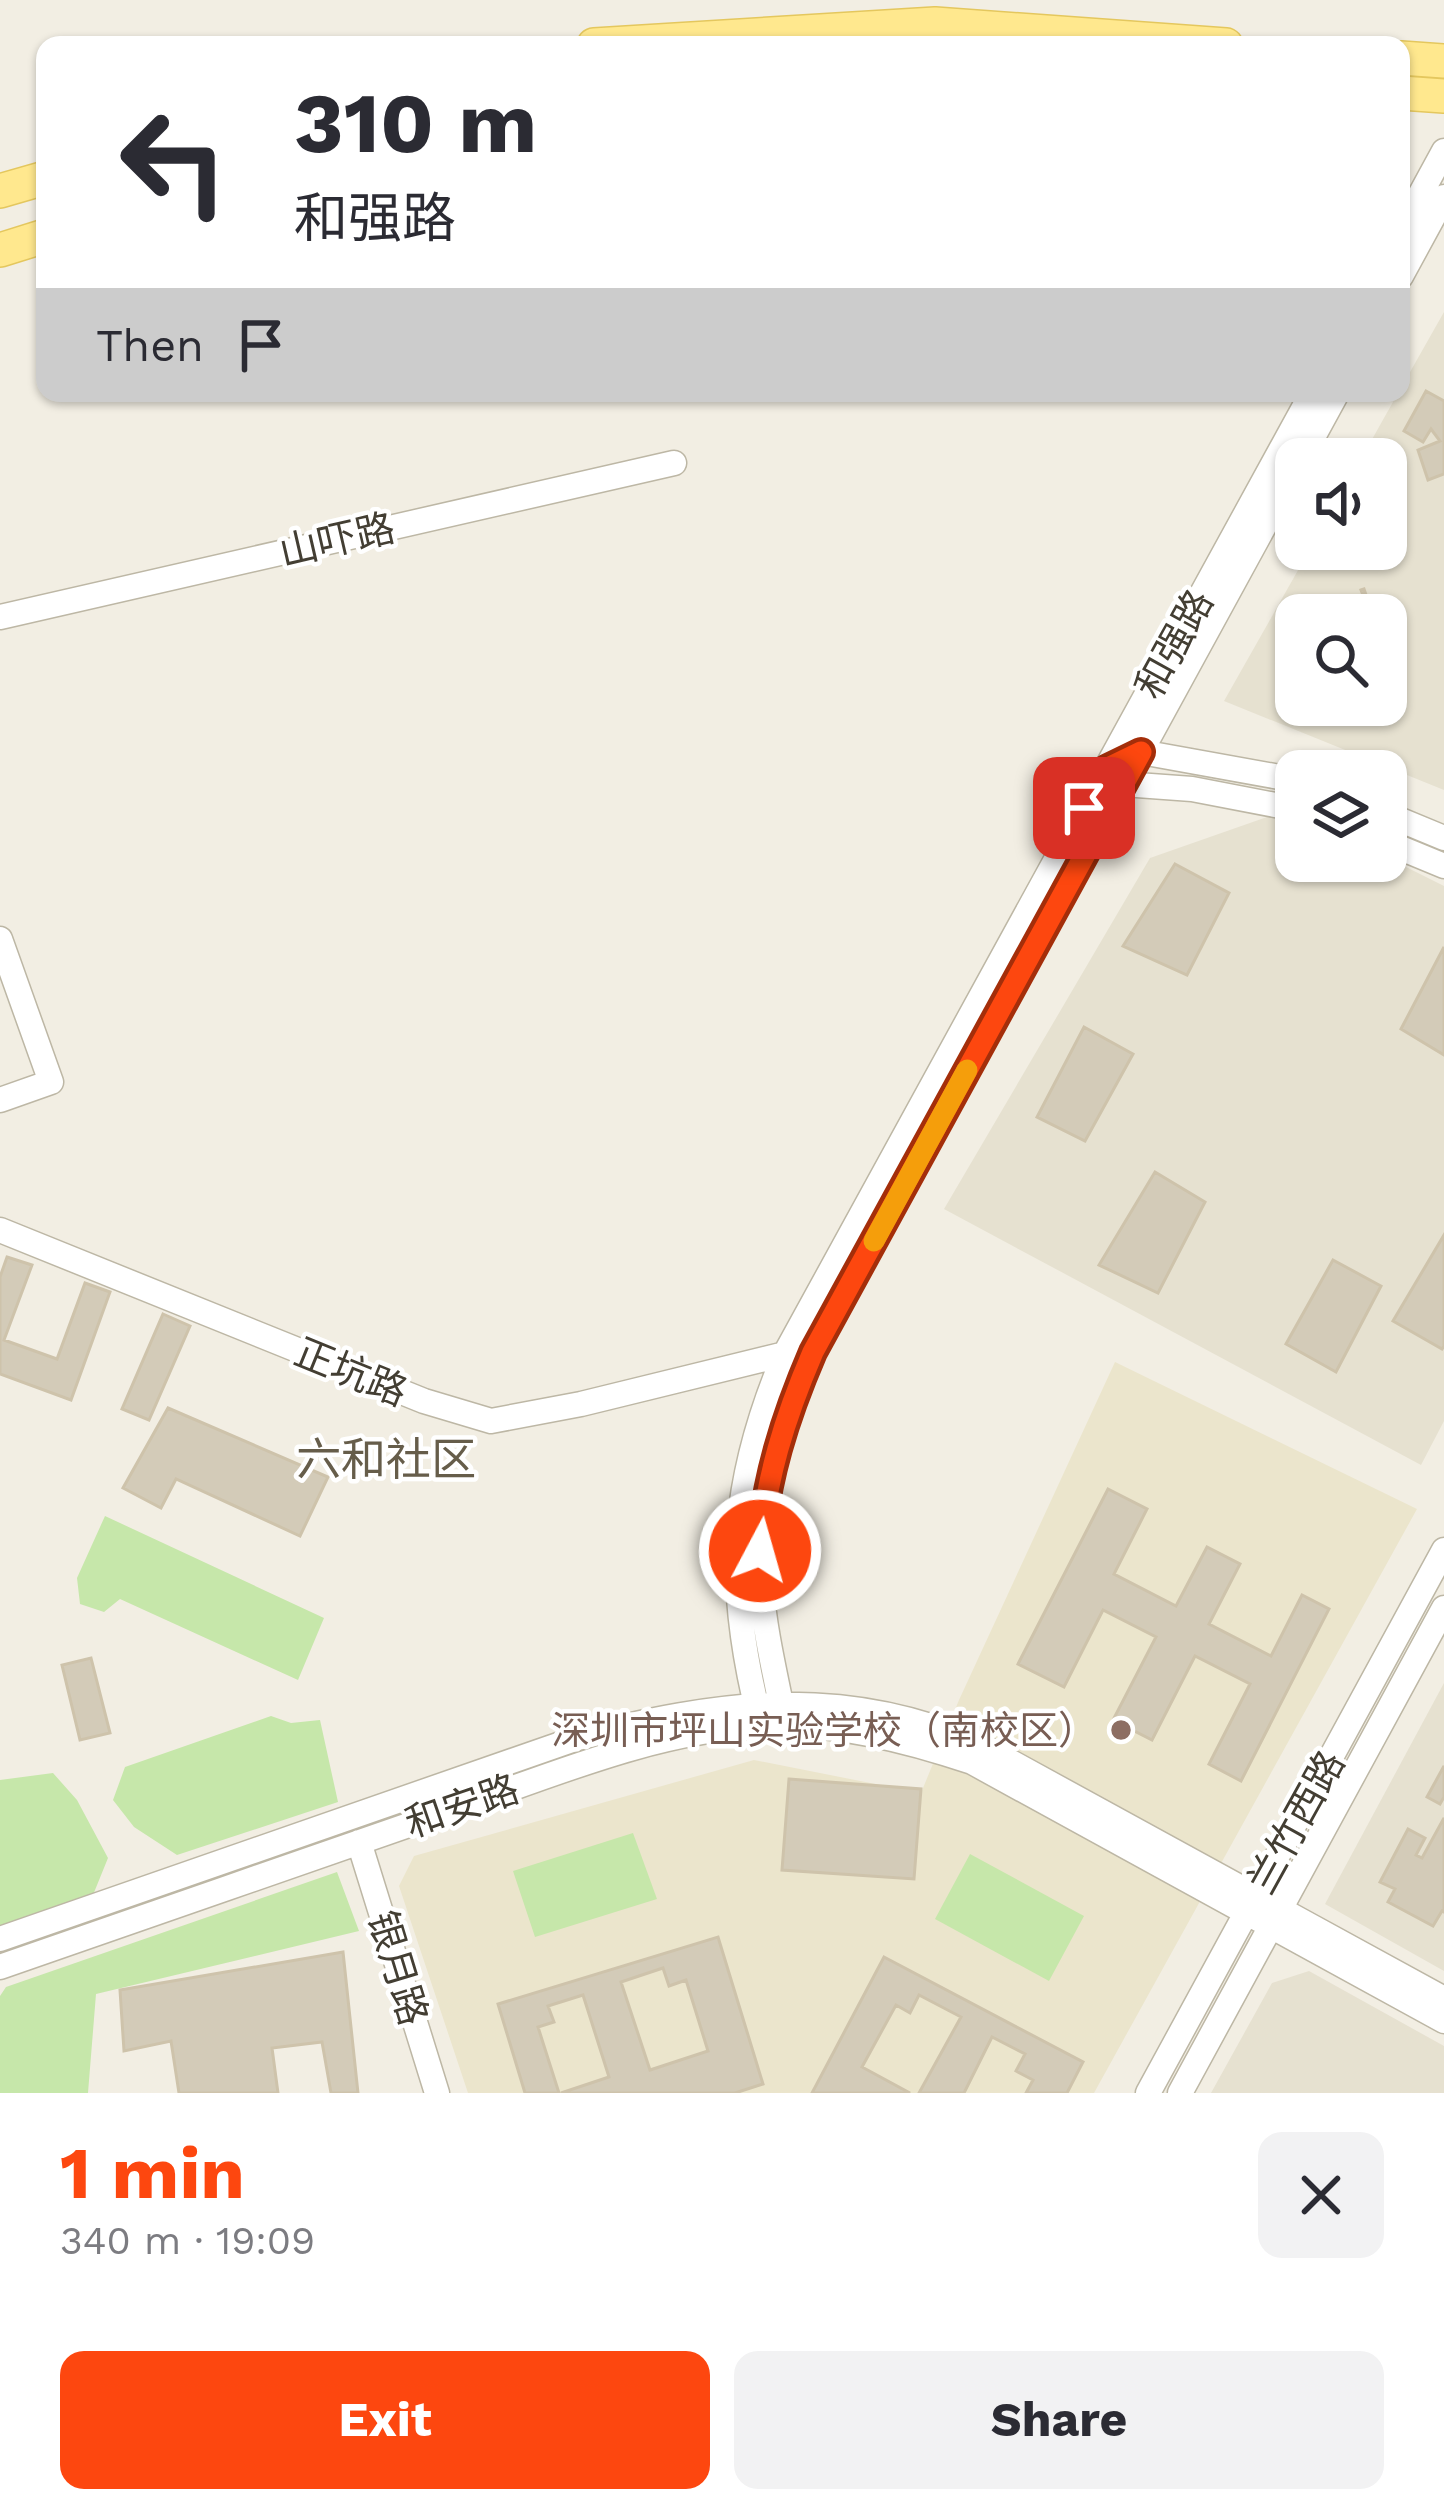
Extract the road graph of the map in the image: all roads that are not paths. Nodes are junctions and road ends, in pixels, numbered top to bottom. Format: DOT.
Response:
graph roads {
  1 [pos="740,36"];
  2 [pos="1101,36"];
  3 [pos="1410,59"];
  4 [pos="1444,61"];
  5 [pos="1410,94"];
  6 [pos="1444,96"];
  7 [pos="1444,152"];
  8 [pos="36,181"];
  9 [pos="0,191"];
  10 [pos="1444,197"];
  11 [pos="1410,214"];
  12 [pos="36,239"];
  13 [pos="0,250"];
  14 [pos="1410,259"];
  15 [pos="1307,402"];
  16 [pos="1332,402"];
  17 [pos="1312,438"];
  18 [pos="674,463"];
  19 [pos="1275,506"];
  20 [pos="0,617"];
  21 [pos="1141,752"];
  22 [pos="1114,776"];
  23 [pos="1275,776"];
  24 [pos="1275,805"];
  25 [pos="1407,823"];
  26 [pos="1444,838"];
  27 [pos="1407,851"];
  28 [pos="1444,866"];
  29 [pos="0,940"];
  30 [pos="0,1100"];
  31 [pos="0,1230"];
  32 [pos="785,1354"];
  33 [pos="1444,1550"];
  34 [pos="1444,1608"];
  35 [pos="766,1711"];
  36 [pos="691,1724"];
  37 [pos="358,1842"];
  38 [pos="1251,1904"];
  39 [pos="1275,1917"];
  40 [pos="0,1939"];
  41 [pos="0,1967"];
  42 [pos="1444,1999"];
  43 [pos="1444,2020"];
  44 [pos="437,2093"];
  45 [pos="1148,2093"];
  46 [pos="1180,2093"];
  1 -- 2 [label="main road"];
  3 -- 4 [label="main road"];
  5 -- 6 [label="main road"];
  7 -- 11 [label="street"];
  8 -- 9 [label="main road"];
  10 -- 14 [label="street"];
  12 -- 13 [label="main road"];
  15 -- 22 [label="street, 和强路"];
  16 -- 17 [label="street"];
  18 -- 20 [label="street, 山吓路"];
  19 -- 21 [label="street, 和强路"];
  21 -- 22 [label="street, 和强路"];
  21 -- 23 [label="street"];
  22 -- 24 [label="street"];
  22 -- 32 [label="street, 和强路"];
  22 -- 35 [label="street, 和强路"];
  25 -- 26 [label="street"];
  27 -- 28 [label="street"];
  29 -- 30 [label="street"];
  31 -- 32 [label="street, 正坑路"];
  32 -- 35 [label="street, 和强路"];
  33 -- 38 [label="street, 兰竹西路"];
  34 -- 39 [label="street, 兰竹西路"];
  35 -- 36 [label="street, 和安路"];
  35 -- 38 [label="street, 和安路"];
  36 -- 37 [label="street, 和安路"];
  36 -- 40 [label="street, 和安路"];
  37 -- 41 [label="street, 和安路"];
  37 -- 44 [label="street, 银月路"];
  38 -- 39 [label="street, 和安路"];
  38 -- 45 [label="street, 兰竹西路"];
  39 -- 42 [label="street, 和安路"];
  39 -- 43 [label="street, 和安路"];
  39 -- 46 [label="street, 兰竹西路"];
}
